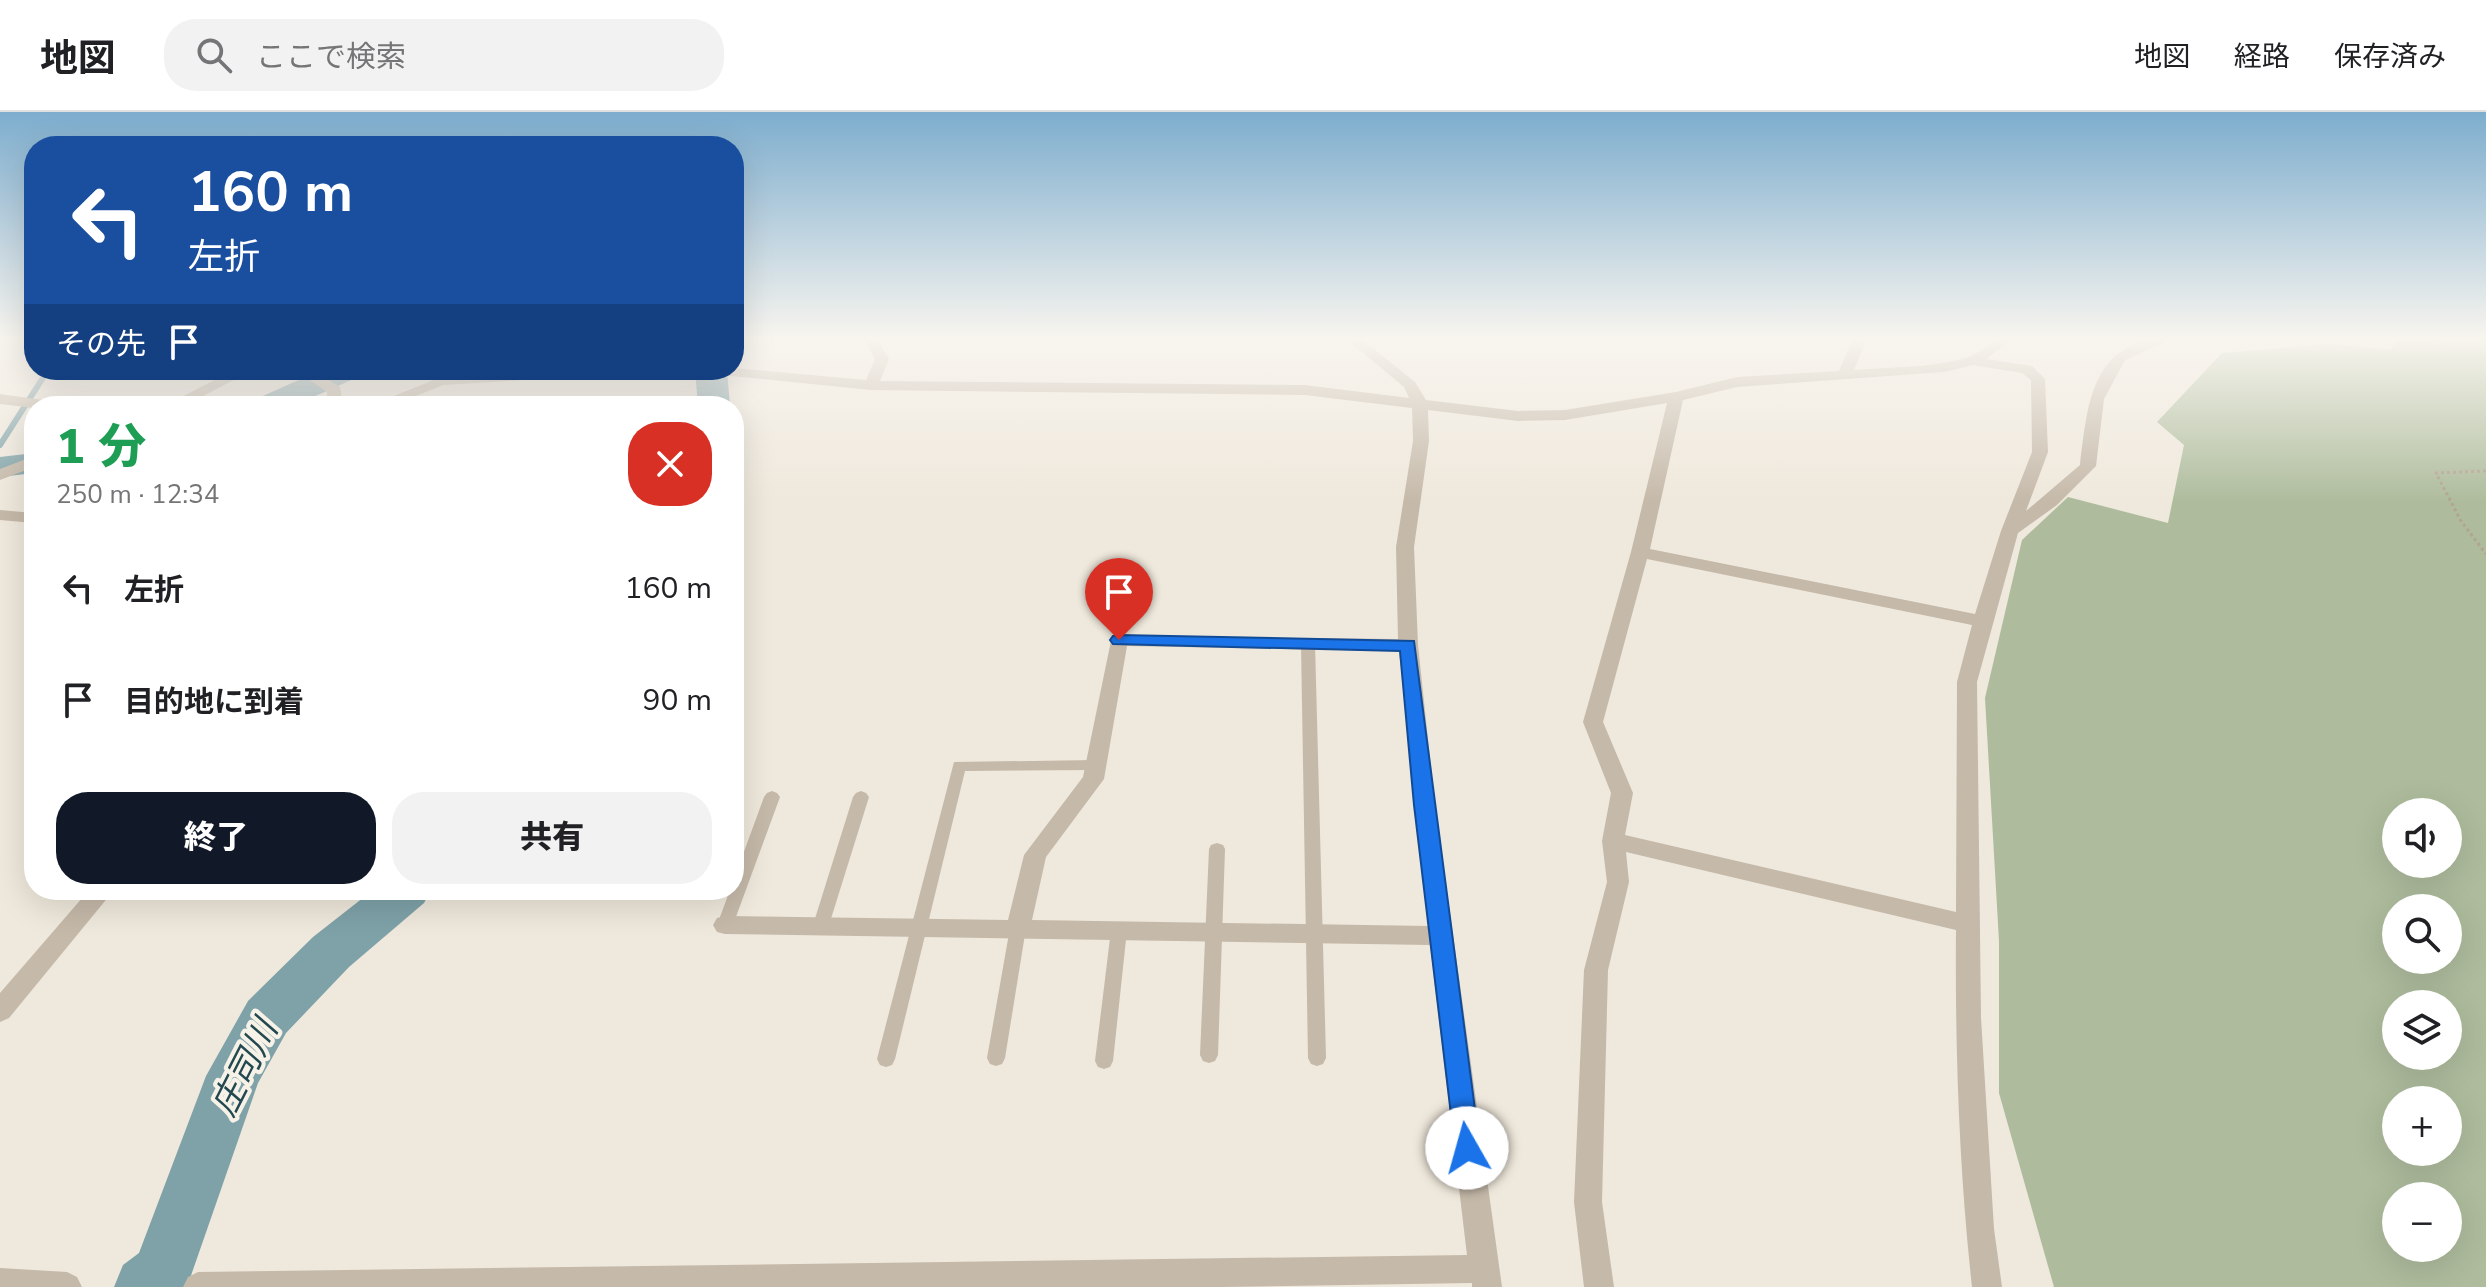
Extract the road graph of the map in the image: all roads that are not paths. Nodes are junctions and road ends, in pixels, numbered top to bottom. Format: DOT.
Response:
graph roads {
  1 [pos="1328,393"];
  2 [pos="1414,393"];
  3 [pos="1693,393"];
  4 [pos="2038,393"];
  5 [pos="2099,393"];
  6 [pos="1676,397"];
  7 [pos="0,399"];
  8 [pos="24,402"];
  9 [pos="1420,404"];
  10 [pos="24,465"];
  11 [pos="0,475"];
  12 [pos="0,515"];
  13 [pos="24,517"];
  14 [pos="2010,531"];
  15 [pos="1640,552"];
  16 [pos="1982,621"];
  17 [pos="1308,644"];
  18 [pos="1408,645"];
  19 [pos="1096,765"];
  20 [pos="772,797"];
  21 [pos="861,797"];
  22 [pos="1613,841"];
  23 [pos="1217,849"];
  24 [pos="744,873"];
  25 [pos="94,900"];
  26 [pos="734,900"];
  27 [pos="1969,924"];
  28 [pos="725,925"];
  29 [pos="821,925"];
  30 [pos="919,926"];
  31 [pos="1018,928"];
  32 [pos="1119,930"];
  33 [pos="1214,931"];
  34 [pos="1314,933"];
  35 [pos="1440,936"];
  36 [pos="0,1011"];
  37 [pos="1209,1055"];
  38 [pos="996,1058"];
  39 [pos="1317,1058"];
  40 [pos="886,1059"];
  41 [pos="1104,1061"];
  42 [pos="1485,1278"];
  43 [pos="0,1283"];
  44 [pos="67,1287"];
  45 [pos="198,1287"];
  46 [pos="1599,1287"];
  47 [pos="1987,1287"];
  1 -- 9 [label="street"];
  2 -- 9 [label="street"];
  3 -- 6 [label="street"];
  4 -- 14 [label="street"];
  5 -- 14 [label="street"];
  6 -- 9 [label="street"];
  6 -- 15 [label="street"];
  7 -- 8 [label="street"];
  9 -- 18 [label="street"];
  10 -- 11 [label="street"];
  12 -- 13 [label="street"];
  14 -- 16 [label="street"];
  15 -- 16 [label="street"];
  15 -- 22 [label="street"];
  16 -- 27 [label="street"];
  17 -- 18 [label="street"];
  17 -- 19 [label="street"];
  17 -- 34 [label="lane"];
  18 -- 35 [label="street"];
  19 -- 30 [label="lane"];
  19 -- 31 [label="street"];
  20 -- 24 [label="lane"];
  21 -- 29 [label="lane"];
  22 -- 27 [label="street"];
  22 -- 46 [label="street"];
  23 -- 33 [label="lane"];
  25 -- 36 [label="street"];
  26 -- 28 [label="lane"];
  27 -- 47 [label="street"];
  28 -- 29 [label="street"];
  29 -- 30 [label="street"];
  30 -- 31 [label="street"];
  30 -- 40 [label="lane"];
  31 -- 32 [label="street"];
  31 -- 38 [label="lane"];
  32 -- 33 [label="street"];
  32 -- 41 [label="lane"];
  33 -- 34 [label="street"];
  33 -- 37 [label="lane"];
  34 -- 35 [label="street"];
  34 -- 39 [label="lane"];
  35 -- 42 [label="street"];
  42 -- 45 [label="street"];
  43 -- 44 [label="street"];
}
